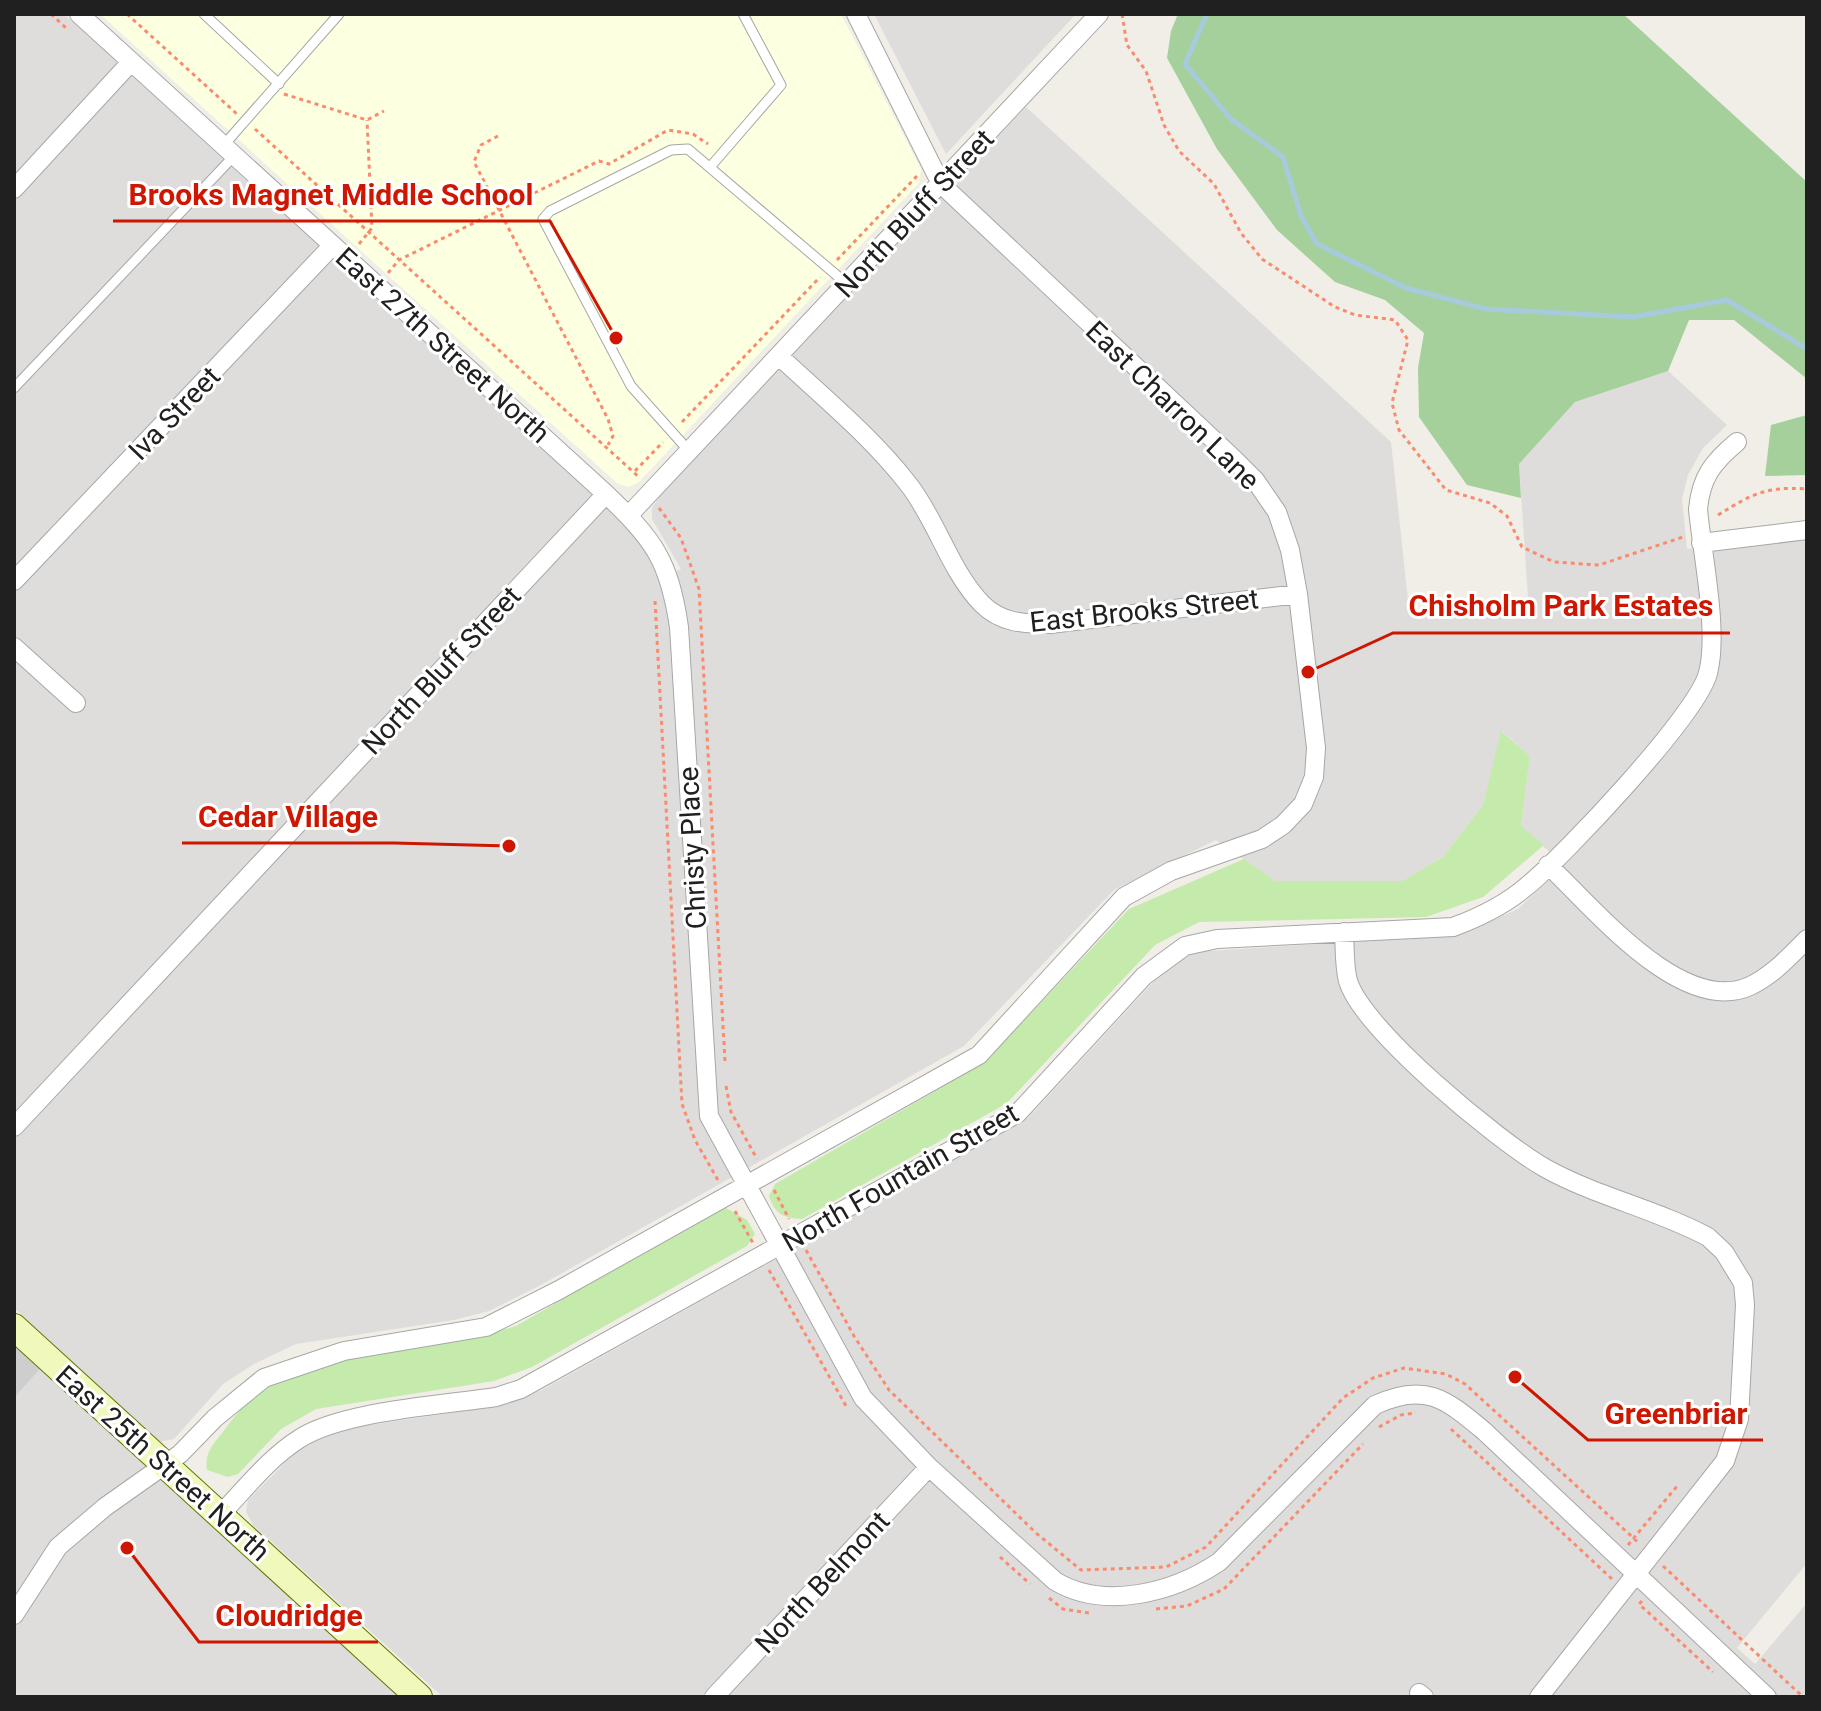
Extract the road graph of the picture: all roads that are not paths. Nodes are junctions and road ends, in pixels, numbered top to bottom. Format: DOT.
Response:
graph roads {
  1 [pos="79,14"];
  2 [pos="204,14"];
  3 [pos="324,14"];
  4 [pos="743,14"];
  5 [pos="856,14"];
  6 [pos="1099,14"];
  7 [pos="336,18"];
  8 [pos="131,62"];
  9 [pos="279,84"];
  10 [pos="228,151"];
  11 [pos="711,166"];
  12 [pos="941,184"];
  13 [pos="14,189"];
  14 [pos="333,245"];
  15 [pos="847,284"];
  16 [pos="779,356"];
  17 [pos="14,388"];
  18 [pos="1737,442"];
  19 [pos="689,451"];
  20 [pos="606,494"];
  21 [pos="628,516"];
  22 [pos="1807,530"];
  23 [pos="1694,539"];
  24 [pos="14,581"];
  25 [pos="1298,594"];
  26 [pos="14,647"];
  27 [pos="76,703"];
  28 [pos="1548,865"];
  29 [pos="1344,932"];
  30 [pos="1807,939"];
  31 [pos="14,1127"];
  32 [pos="746,1186"];
  33 [pos="779,1246"];
  34 [pos="14,1327"];
  35 [pos="165,1465"];
  36 [pos="929,1467"];
  37 [pos="220,1515"];
  38 [pos="1636,1575"];
  39 [pos="14,1615"];
  40 [pos="419,1697"];
  41 [pos="714,1697"];
  42 [pos="1539,1697"];
  43 [pos="1767,1697"];
  1 -- 8 [label="street, East 27th Street North"];
  2 -- 9 [label="lane"];
  3 -- 7 [label="lane"];
  4 -- 11 [label="lane"];
  5 -- 12 [label="street"];
  6 -- 12 [label="street, North Bluff Street"];
  7 -- 9 [label="lane"];
  8 -- 10 [label="street, East 27th Street North"];
  8 -- 13 [label="street"];
  9 -- 10 [label="lane"];
  10 -- 14 [label="street, East 27th Street North"];
  10 -- 17 [label="lane"];
  11 -- 15 [label="lane"];
  11 -- 19 [label="lane"];
  12 -- 15 [label="street, North Bluff Street"];
  12 -- 25 [label="street, East Charron Lane"];
  14 -- 20 [label="street, East 27th Street North"];
  14 -- 24 [label="street, Iva Street"];
  15 -- 16 [label="street, North Bluff Street"];
  16 -- 19 [label="street, North Bluff Street"];
  16 -- 25 [label="street, East Brooks Street"];
  18 -- 23 [label="street, North Fountain Street"];
  19 -- 21 [label="street, North Bluff Street"];
  20 -- 21 [label="street, East 27th Street North"];
  20 -- 31 [label="street, North Bluff Street"];
  21 -- 32 [label="street, Christy Place"];
  22 -- 23 [label="street"];
  23 -- 28 [label="street, North Fountain Street"];
  25 -- 32 [label="street, East Charron Lane"];
  26 -- 27 [label="street"];
  28 -- 29 [label="street, North Fountain Street"];
  28 -- 30 [label="street"];
  29 -- 33 [label="street, North Fountain Street"];
  29 -- 38 [label="street"];
  32 -- 33 [label="street, Christy Place"];
  32 -- 35 [label="street"];
  33 -- 36 [label="street, Christy Place"];
  33 -- 37 [label="street, North Fountain Street"];
  34 -- 35 [label="street, East 25th Street North"];
  35 -- 37 [label="street, East 25th Street North"];
  35 -- 39 [label="street"];
  36 -- 38 [label="street, Christy Place"];
  36 -- 41 [label="street, North Belmont"];
  37 -- 40 [label="street, East 25th Street North"];
  38 -- 42 [label="street"];
  38 -- 43 [label="street"];
}
